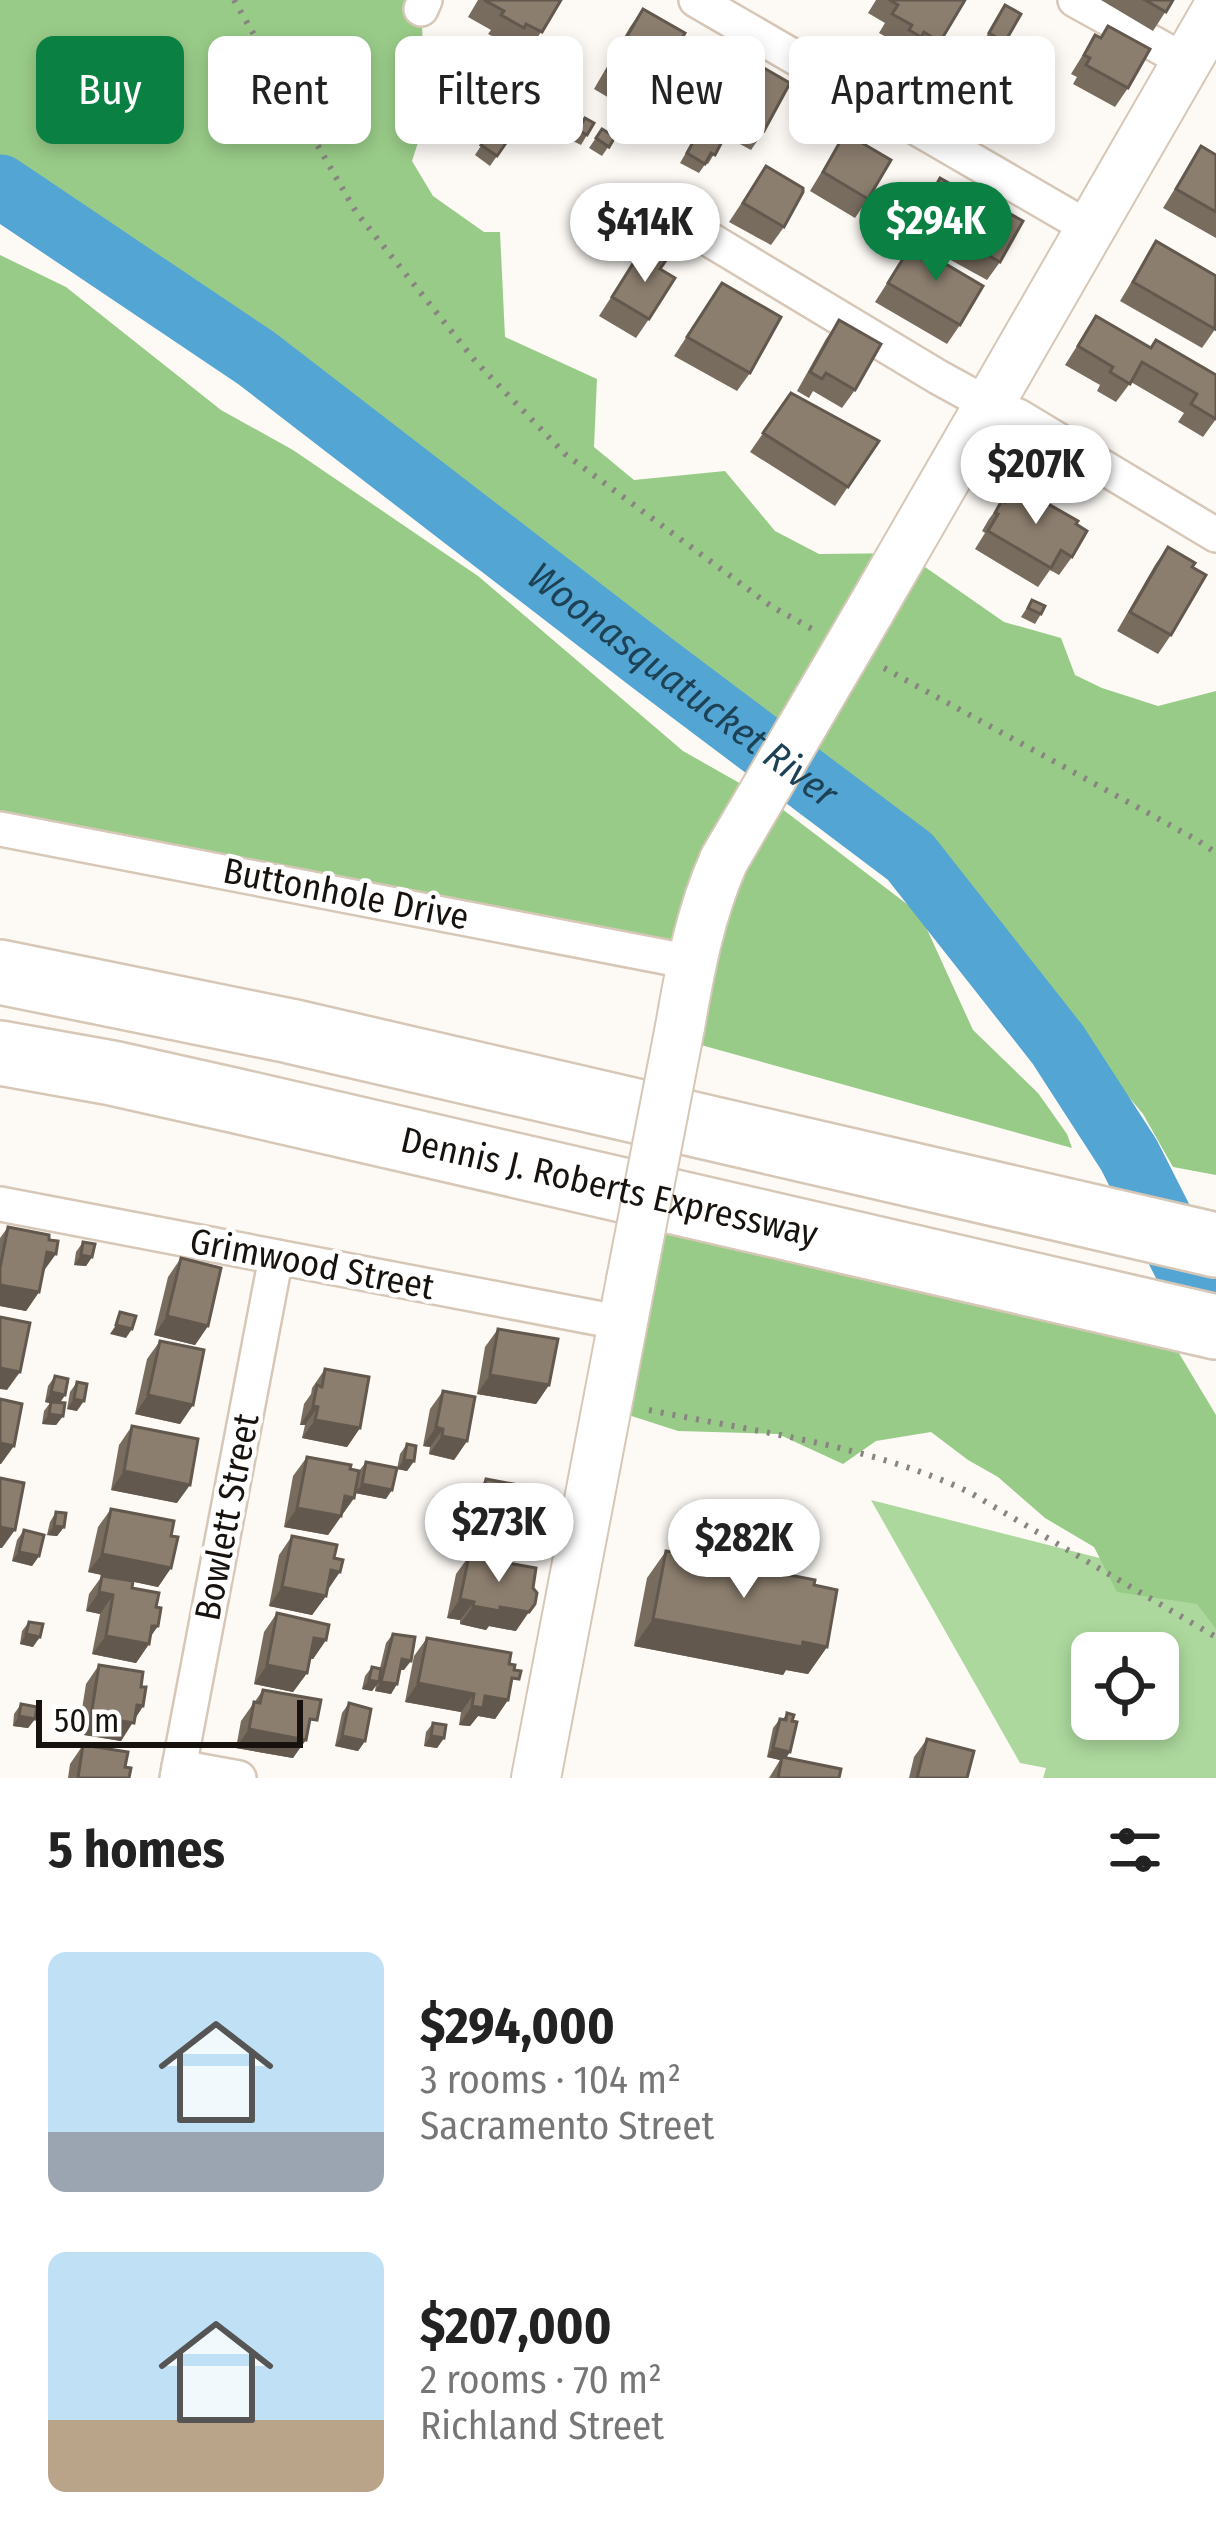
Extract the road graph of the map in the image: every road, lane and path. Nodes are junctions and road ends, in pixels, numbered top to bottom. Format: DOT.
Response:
graph roads {
  1 [pos="234,0"];
  2 [pos="696,0"];
  3 [pos="1075,0"];
  4 [pos="1216,11"];
  5 [pos="1187,62"];
  6 [pos="650,213"];
  7 [pos="1089,228"];
  8 [pos="989,405"];
  9 [pos="1216,535"];
  10 [pos="832,640"];
  11 [pos="872,662"];
  12 [pos="0,829"];
  13 [pos="1216,853"];
  14 [pos="692,962"];
  15 [pos="0,972"];
  16 [pos="0,1053"];
  17 [pos="0,1204"];
  18 [pos="1216,1245"];
  19 [pos="276,1257"];
  20 [pos="627,1302"];
  21 [pos="1216,1327"];
  22 [pos="610,1402"];
  23 [pos="1216,1637"];
  24 [pos="178,1772"];
  25 [pos="239,1778"];
  26 [pos="536,1778"];
  1 -- 10 [label="path"];
  2 -- 7 [label="street"];
  3 -- 5 [label="street"];
  4 -- 5 [label="main road"];
  5 -- 7 [label="main road"];
  6 -- 8 [label="street"];
  7 -- 8 [label="main road"];
  8 -- 9 [label="street"];
  8 -- 14 [label="main road, bridge"];
  11 -- 13 [label="path"];
  12 -- 14 [label="street, Buttonhole Drive"];
  14 -- 20 [label="main road, bridge"];
  15 -- 18 [label="highway"];
  16 -- 21 [label="highway, Dennis J. Roberts Expressway"];
  17 -- 19 [label="street, Grimwood Street"];
  19 -- 20 [label="street, Grimwood Street"];
  19 -- 24 [label="street, Bowlett Street"];
  20 -- 22 [label="main road"];
  22 -- 23 [label="path"];
  22 -- 26 [label="main road"];
  24 -- 25 [label="street"];
}
